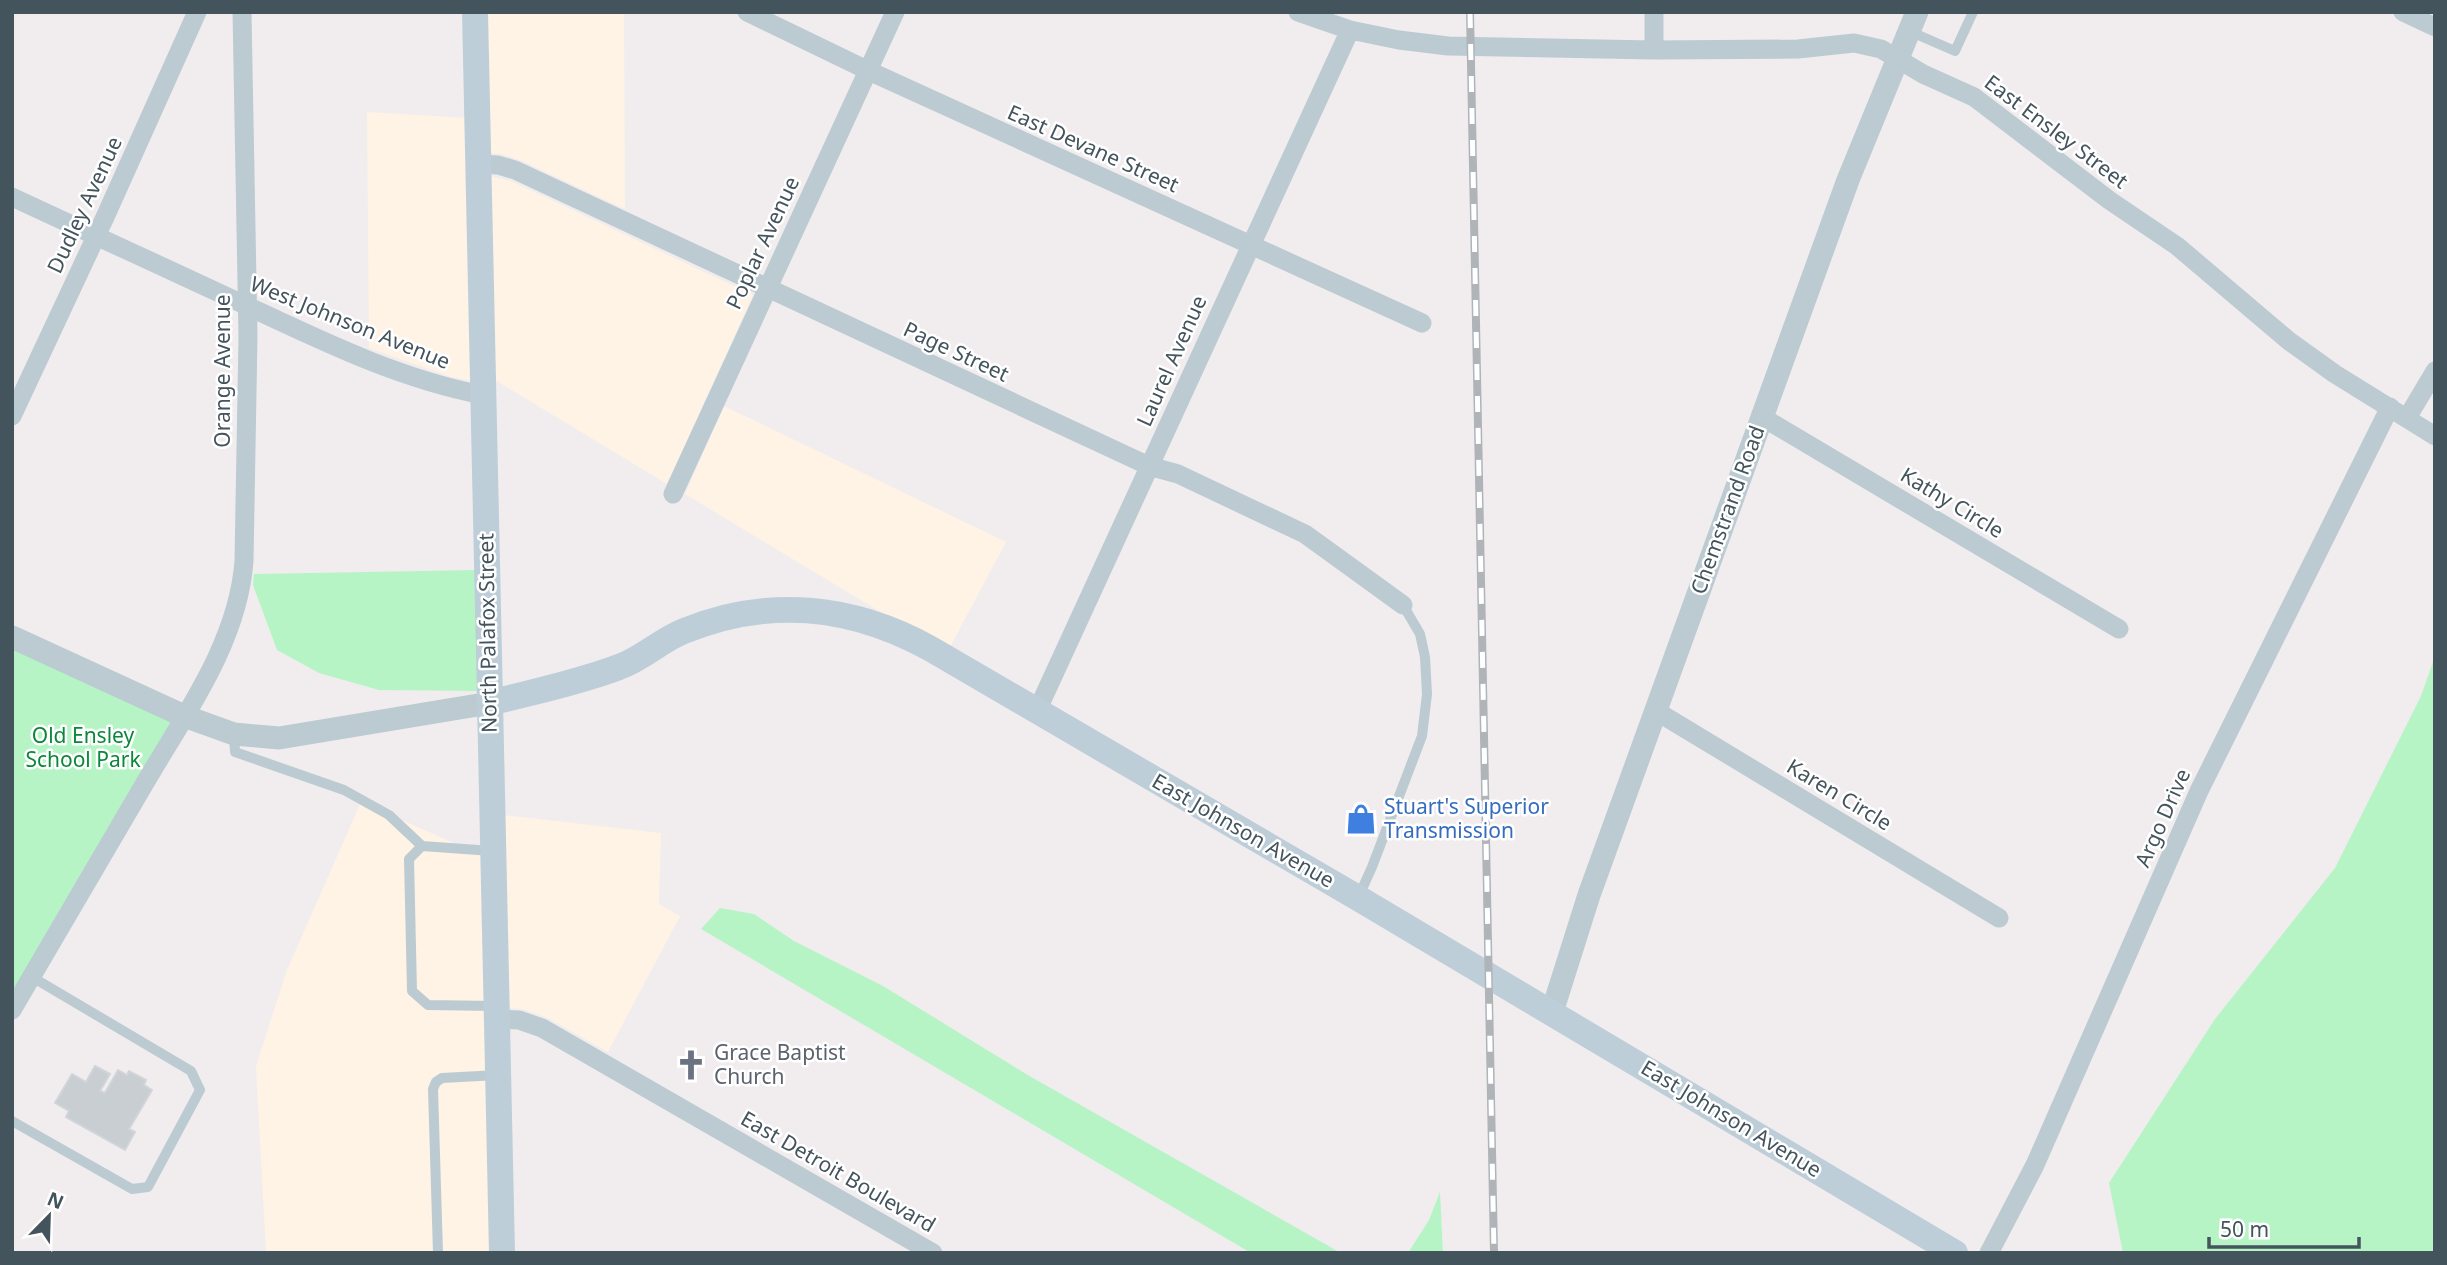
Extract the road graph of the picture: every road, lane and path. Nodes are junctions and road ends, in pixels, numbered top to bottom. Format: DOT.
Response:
graph roads {
  1 [pos="197,12"];
  2 [pos="243,12"];
  3 [pos="475,12"];
  4 [pos="747,12"];
  5 [pos="895,12"];
  6 [pos="1298,12"];
  7 [pos="1654,12"];
  8 [pos="1973,12"];
  9 [pos="2403,12"];
  10 [pos="1913,22"];
  11 [pos="2435,27"];
  12 [pos="1350,30"];
  13 [pos="1654,50"];
  14 [pos="1897,57"];
  15 [pos="869,71"];
  16 [pos="479,164"];
  17 [pos="12,197"];
  18 [pos="96,236"];
  19 [pos="1250,244"];
  20 [pos="767,289"];
  21 [pos="247,306"];
  22 [pos="1422,323"];
  23 [pos="2435,371"];
  24 [pos="483,395"];
  25 [pos="2390,407"];
  26 [pos="12,416"];
  27 [pos="1762,417"];
  28 [pos="2407,418"];
  29 [pos="2435,436"];
  30 [pos="1149,466"];
  31 [pos="673,495"];
  32 [pos="1403,605"];
  33 [pos="2119,629"];
  34 [pos="12,636"];
  35 [pos="490,703"];
  36 [pos="1037,711"];
  37 [pos="1656,711"];
  38 [pos="184,716"];
  39 [pos="234,734"];
  40 [pos="422,846"];
  41 [pos="493,851"];
  42 [pos="1358,898"];
  43 [pos="1999,918"];
  44 [pos="32,977"];
  45 [pos="12,1010"];
  46 [pos="496,1012"];
  47 [pos="1552,1012"];
  48 [pos="498,1075"];
  49 [pos="12,1121"];
  50 [pos="438,1253"];
  51 [pos="502,1253"];
  52 [pos="933,1253"];
  53 [pos="1955,1253"];
  54 [pos="1989,1253"];
  1 -- 18 [label="street, Dudley Avenue"];
  2 -- 21 [label="street, Orange Avenue"];
  3 -- 16 [label="main road, North Palafox Street"];
  4 -- 15 [label="street, East Devane Street"];
  5 -- 15 [label="street, Poplar Avenue"];
  6 -- 12 [label="street, East Ensley Street"];
  7 -- 13 [label="street"];
  8 -- 10 [label="lane"];
  9 -- 11 [label="street"];
  10 -- 14 [label="street, Chemstrand Road"];
  12 -- 13 [label="street, East Ensley Street"];
  12 -- 19 [label="street, Laurel Avenue"];
  13 -- 14 [label="street, East Ensley Street"];
  14 -- 25 [label="street, East Ensley Street"];
  14 -- 27 [label="street, Chemstrand Road"];
  15 -- 19 [label="street, East Devane Street"];
  15 -- 20 [label="street, Poplar Avenue"];
  16 -- 20 [label="street, Page Street"];
  16 -- 24 [label="main road, North Palafox Street"];
  17 -- 18 [label="street, West Johnson Avenue"];
  18 -- 21 [label="street, West Johnson Avenue"];
  18 -- 26 [label="street, Dudley Avenue"];
  19 -- 22 [label="street, East Devane Street"];
  19 -- 30 [label="street, Laurel Avenue"];
  20 -- 30 [label="street, Page Street"];
  20 -- 31 [label="street, Poplar Avenue"];
  21 -- 24 [label="street, West Johnson Avenue"];
  21 -- 38 [label="street, Orange Avenue"];
  23 -- 28 [label="street"];
  24 -- 35 [label="main road, North Palafox Street"];
  25 -- 28 [label="street, East Ensley Street"];
  25 -- 54 [label="street, Argo Drive"];
  27 -- 33 [label="street, Kathy Circle"];
  27 -- 37 [label="street, Chemstrand Road"];
  28 -- 29 [label="street, East Ensley Street"];
  30 -- 32 [label="street, Page Street"];
  30 -- 36 [label="street, Laurel Avenue"];
  32 -- 42 [label="lane"];
  34 -- 38 [label="street"];
  35 -- 36 [label="main road, East Johnson Avenue"];
  35 -- 39 [label="street"];
  35 -- 41 [label="main road, North Palafox Street"];
  36 -- 42 [label="main road, East Johnson Avenue"];
  37 -- 43 [label="street, Karen Circle"];
  37 -- 47 [label="street, Chemstrand Road"];
  38 -- 39 [label="street"];
  38 -- 44 [label="street, Orange Avenue"];
  39 -- 40 [label="lane"];
  40 -- 41 [label="lane"];
  40 -- 46 [label="lane"];
  41 -- 46 [label="main road, North Palafox Street"];
  42 -- 47 [label="main road, East Johnson Avenue"];
  44 -- 45 [label="street, Orange Avenue"];
  44 -- 49 [label="lane"];
  46 -- 48 [label="main road, North Palafox Street"];
  46 -- 52 [label="street, East Detroit Boulevard"];
  47 -- 53 [label="main road, East Johnson Avenue"];
  48 -- 50 [label="lane"];
  48 -- 51 [label="main road, North Palafox Street"];
}
